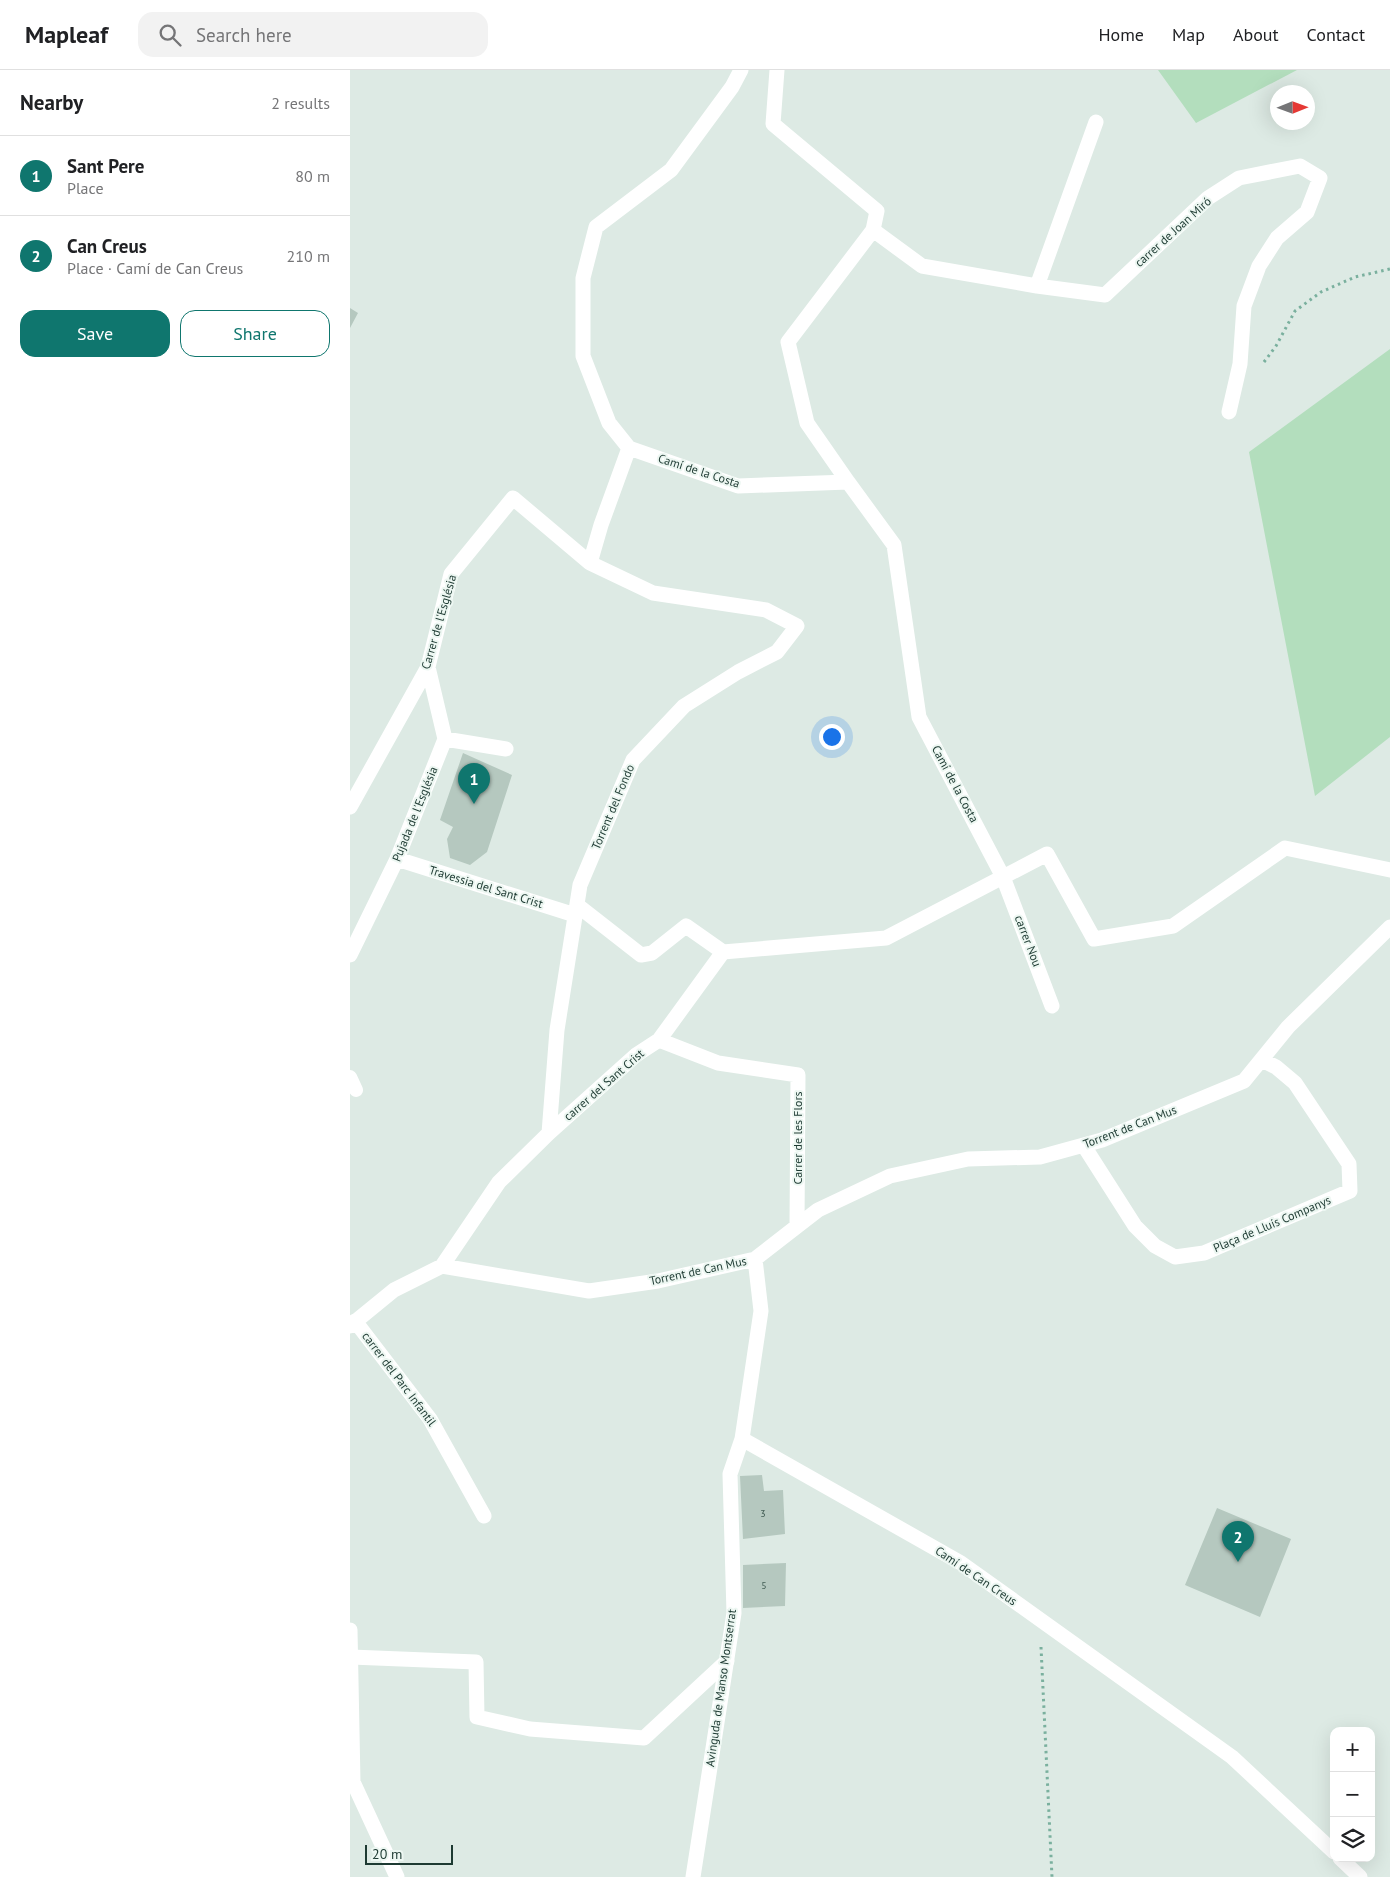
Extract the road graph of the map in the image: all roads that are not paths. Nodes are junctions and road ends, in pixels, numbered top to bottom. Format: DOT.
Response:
graph roads {
  1 [pos="741,70"];
  2 [pos="777,70"];
  3 [pos="1096,122"];
  4 [pos="873,230"];
  5 [pos="1038,286"];
  6 [pos="1230,412"];
  7 [pos="629,448"];
  8 [pos="848,482"];
  9 [pos="513,498"];
  10 [pos="590,563"];
  11 [pos="428,667"];
  12 [pos="445,739"];
  13 [pos="506,749"];
  14 [pos="350,807"];
  15 [pos="397,859"];
  16 [pos="1390,870"];
  17 [pos="1004,877"];
  18 [pos="576,910"];
  19 [pos="1390,927"];
  20 [pos="724,952"];
  21 [pos="350,955"];
  22 [pos="1052,1006"];
  23 [pos="659,1040"];
  24 [pos="1262,1060"];
  25 [pos="350,1077"];
  26 [pos="356,1090"];
  27 [pos="549,1133"];
  28 [pos="1084,1146"];
  29 [pos="797,1226"];
  30 [pos="755,1258"];
  31 [pos="442,1266"];
  32 [pos="353,1324"];
  33 [pos="742,1439"];
  34 [pos="484,1516"];
  35 [pos="350,1630"];
  36 [pos="350,1657"];
  37 [pos="727,1661"];
  38 [pos="1330,1848"];
  39 [pos="1344,1862"];
  40 [pos="397,1877"];
  41 [pos="693,1877"];
  42 [pos="1360,1877"];
  1 -- 7 [label="street"];
  2 -- 4 [label="street"];
  3 -- 5 [label="street"];
  4 -- 5 [label="street, carrer de Joan Miró"];
  4 -- 8 [label="street"];
  5 -- 6 [label="street, carrer de Joan Miró"];
  7 -- 8 [label="street, Camí de la Costa"];
  7 -- 10 [label="street"];
  8 -- 17 [label="street, Camí de la Costa"];
  9 -- 10 [label="street, Torrent del Fondo"];
  9 -- 11 [label="street, Carrer de l'Església"];
  10 -- 18 [label="street, Torrent del Fondo"];
  11 -- 12 [label="street"];
  11 -- 14 [label="street, Carrer de l'Església"];
  12 -- 13 [label="street"];
  12 -- 15 [label="street, Pujada de l'Església"];
  15 -- 18 [label="street, Travessia del Sant Crist"];
  15 -- 21 [label="street, Pujada de l'Església"];
  16 -- 17 [label="street"];
  17 -- 20 [label="street"];
  17 -- 22 [label="street, carrer Nou"];
  18 -- 20 [label="street, Travessia del Sant Crist"];
  18 -- 27 [label="street, Torrent del Fondo"];
  19 -- 24 [label="street, Torrent de Can Mus"];
  20 -- 23 [label="street, carrer del Sant Crist"];
  23 -- 27 [label="street, carrer del Sant Crist"];
  23 -- 29 [label="street, Carrer de les Flors"];
  24 -- 28 [label="street, Torrent de Can Mus"];
  24 -- 28 [label="street, Plaça de Lluís Companys"];
  25 -- 26 [label="lane"];
  27 -- 31 [label="street, carrer del Sant Crist"];
  28 -- 29 [label="street, Torrent de Can Mus"];
  29 -- 30 [label="street, Torrent de Can Mus"];
  30 -- 31 [label="street, Torrent de Can Mus"];
  30 -- 33 [label="street"];
  31 -- 32 [label="street, carrer del Sant Crist"];
  32 -- 34 [label="street, carrer del Parc Infantil"];
  33 -- 37 [label="street, Avinguda de Manso Montserrat"];
  33 -- 38 [label="street, Camí de Can Creus"];
  35 -- 36 [label="street"];
  36 -- 37 [label="street"];
  36 -- 40 [label="street"];
  37 -- 41 [label="street, Avinguda de Manso Montserrat"];
  39 -- 42 [label="street"];
}
